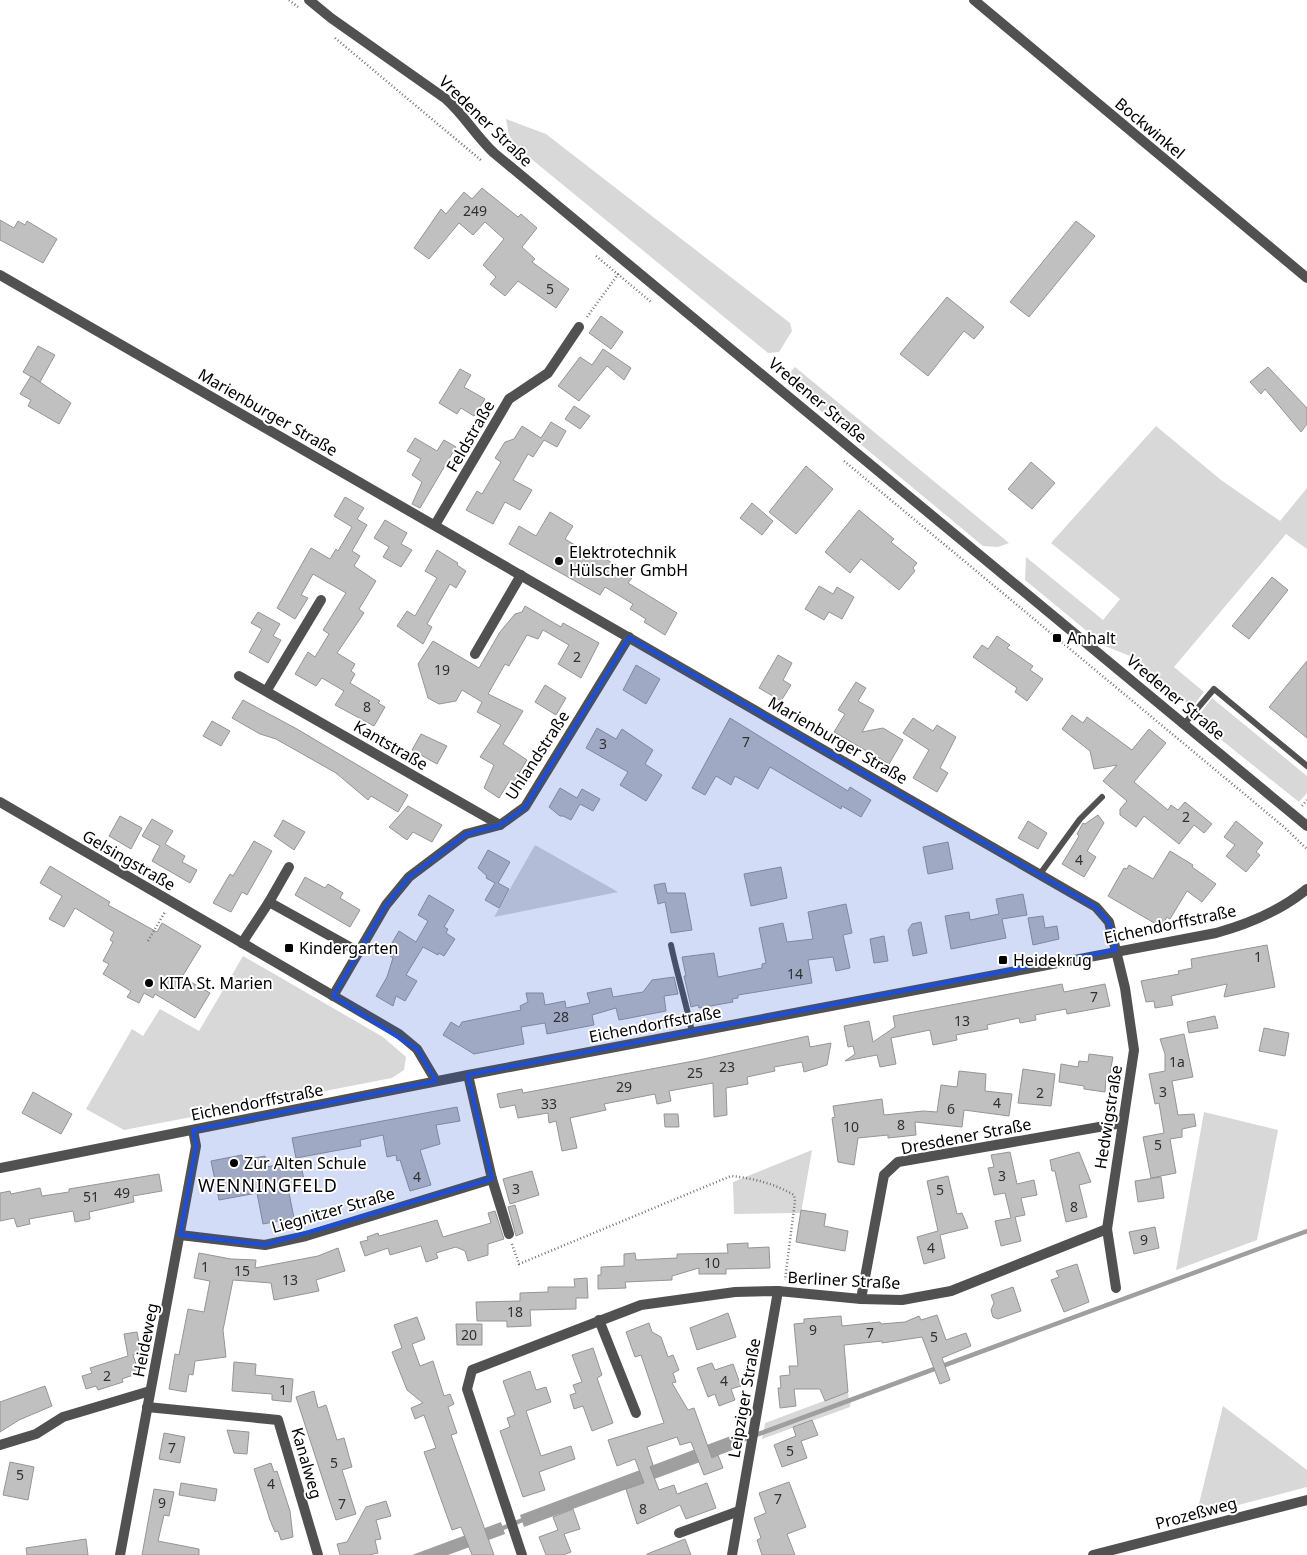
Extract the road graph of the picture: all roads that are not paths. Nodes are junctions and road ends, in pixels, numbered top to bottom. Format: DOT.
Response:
graph roads {
  1 [pos="309,0"];
  2 [pos="974,0"];
  3 [pos="0,275"];
  4 [pos="1307,278"];
  5 [pos="579,327"];
  6 [pos="435,525"];
  7 [pos="522,575"];
  8 [pos="321,600"];
  9 [pos="629,637"];
  10 [pos="475,654"];
  11 [pos="239,676"];
  12 [pos="267,690"];
  13 [pos="1185,724"];
  14 [pos="1307,766"];
  15 [pos="1102,798"];
  16 [pos="0,802"];
  17 [pos="500,825"];
  18 [pos="1307,826"];
  19 [pos="289,867"];
  20 [pos="1040,874"];
  21 [pos="1307,889"];
  22 [pos="269,902"];
  23 [pos="242,943"];
  24 [pos="671,945"];
  25 [pos="1116,950"];
  26 [pos="359,952"];
  27 [pos="333,996"];
  28 [pos="692,1032"];
  29 [pos="468,1075"];
  30 [pos="436,1081"];
  31 [pos="1122,1123"];
  32 [pos="193,1130"];
  33 [pos="0,1168"];
  34 [pos="492,1179"];
  35 [pos="1107,1229"];
  36 [pos="509,1234"];
  37 [pos="180,1235"];
  38 [pos="1116,1288"];
  39 [pos="781,1292"];
  40 [pos="861,1299"];
  41 [pos="600,1320"];
  42 [pos="150,1391"];
  43 [pos="147,1407"];
  44 [pos="636,1413"];
  45 [pos="0,1445"];
  46 [pos="1307,1500"];
  47 [pos="739,1511"];
  48 [pos="679,1534"];
  49 [pos="120,1555"];
  50 [pos="318,1555"];
  51 [pos="522,1555"];
  52 [pos="732,1555"];
  53 [pos="1093,1555"];
  1 -- 13 [label="street, Vredener Straße"];
  2 -- 4 [label="street, Bockwinkel"];
  3 -- 6 [label="street, Marienburger Straße"];
  5 -- 6 [label="street, Feldstraße"];
  6 -- 7 [label="street, Marienburger Straße"];
  7 -- 9 [label="street, Marienburger Straße"];
  7 -- 10 [label="street"];
  8 -- 12 [label="street"];
  9 -- 17 [label="street, Uhlandstraße"];
  9 -- 20 [label="street, Marienburger Straße"];
  11 -- 12 [label="street, Kantstraße"];
  12 -- 17 [label="street, Kantstraße"];
  13 -- 14 [label="lane"];
  13 -- 18 [label="street, Vredener Straße"];
  15 -- 20 [label="lane"];
  16 -- 23 [label="street, Gelsingstraße"];
  17 -- 26 [label="street, Uhlandstraße"];
  19 -- 22 [label="street"];
  20 -- 25 [label="street, Marienburger Straße"];
  21 -- 25 [label="street, Eichendorffstraße"];
  22 -- 23 [label="street"];
  22 -- 26 [label="street"];
  23 -- 27 [label="street, Gelsingstraße"];
  24 -- 28 [label="lane"];
  25 -- 28 [label="street, Eichendorffstraße"];
  25 -- 31 [label="street, Hedwigstraße"];
  26 -- 27 [label="street, Uhlandstraße"];
  27 -- 30 [label="street, Gelsingstraße"];
  28 -- 29 [label="street, Eichendorffstraße"];
  29 -- 30 [label="street, Eichendorffstraße"];
  29 -- 34 [label="street"];
  30 -- 32 [label="street, Eichendorffstraße"];
  31 -- 35 [label="street, Hedwigstraße"];
  31 -- 40 [label="street, Dresdener Straße"];
  32 -- 33 [label="street, Eichendorffstraße"];
  32 -- 37 [label="street, Heideweg"];
  34 -- 36 [label="street"];
  34 -- 37 [label="street, Liegnitzer Straße"];
  35 -- 38 [label="street, Hedwigstraße"];
  35 -- 40 [label="street, Berliner Straße"];
  37 -- 42 [label="street, Heideweg"];
  39 -- 40 [label="street, Berliner Straße"];
  39 -- 41 [label="street, Berliner Straße"];
  39 -- 47 [label="street, Leipziger Straße"];
  41 -- 44 [label="street"];
  41 -- 51 [label="street, Berliner Straße"];
  42 -- 43 [label="street, Heideweg"];
  42 -- 45 [label="street"];
  43 -- 49 [label="street, Heideweg"];
  43 -- 50 [label="street, Kanalweg"];
  46 -- 53 [label="street, Prozeßweg"];
  47 -- 48 [label="street"];
  47 -- 52 [label="street, Leipziger Straße"];
}
